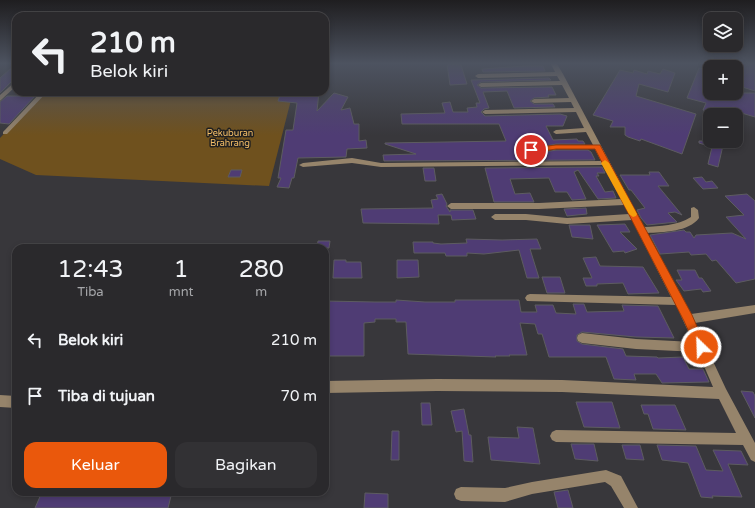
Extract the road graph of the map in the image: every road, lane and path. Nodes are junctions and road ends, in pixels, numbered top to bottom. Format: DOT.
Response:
graph roads {
  1 [pos="11,88"];
  2 [pos="566,88"];
  3 [pos="40,96"];
  4 [pos="0,99"];
  5 [pos="572,100"];
  6 [pos="534,101"];
  7 [pos="578,110"];
  8 [pos="485,112"];
  9 [pos="589,130"];
  10 [pos="556,132"];
  11 [pos="5,133"];
  12 [pos="598,147"];
  13 [pos="520,151"];
  14 [pos="605,163"];
  15 [pos="302,165"];
  16 [pos="626,202"];
  17 [pos="451,206"];
  18 [pos="694,210"];
  19 [pos="495,217"];
  20 [pos="634,217"];
  21 [pos="642,230"];
  22 [pos="530,298"];
  23 [pos="679,301"];
  24 [pos="755,309"];
  25 [pos="688,319"];
  26 [pos="582,338"];
  27 [pos="701,347"];
  28 [pos="329,387"];
  29 [pos="722,393"];
  30 [pos="0,400"];
  31 [pos="12,402"];
  32 [pos="556,436"];
  33 [pos="746,439"];
  34 [pos="755,456"];
  35 [pos="461,494"];
  36 [pos="631,508"];
  1 -- 4 [label="street"];
  2 -- 5 [label="street"];
  3 -- 11 [label="street"];
  5 -- 6 [label="street"];
  5 -- 7 [label="street"];
  7 -- 8 [label="street"];
  7 -- 9 [label="street"];
  9 -- 10 [label="street"];
  9 -- 12 [label="street"];
  12 -- 13 [label="street"];
  12 -- 14 [label="street"];
  14 -- 15 [label="street"];
  14 -- 16 [label="street"];
  16 -- 17 [label="street"];
  16 -- 20 [label="street"];
  18 -- 21 [label="street"];
  19 -- 20 [label="street"];
  20 -- 21 [label="street"];
  21 -- 23 [label="street"];
  22 -- 23 [label="street"];
  23 -- 25 [label="street"];
  24 -- 25 [label="street"];
  25 -- 27 [label="street"];
  26 -- 27 [label="street"];
  27 -- 29 [label="street"];
  28 -- 29 [label="street"];
  29 -- 33 [label="street"];
  30 -- 31 [label="street"];
  32 -- 33 [label="street"];
  33 -- 34 [label="street"];
  35 -- 36 [label="street"];
}
